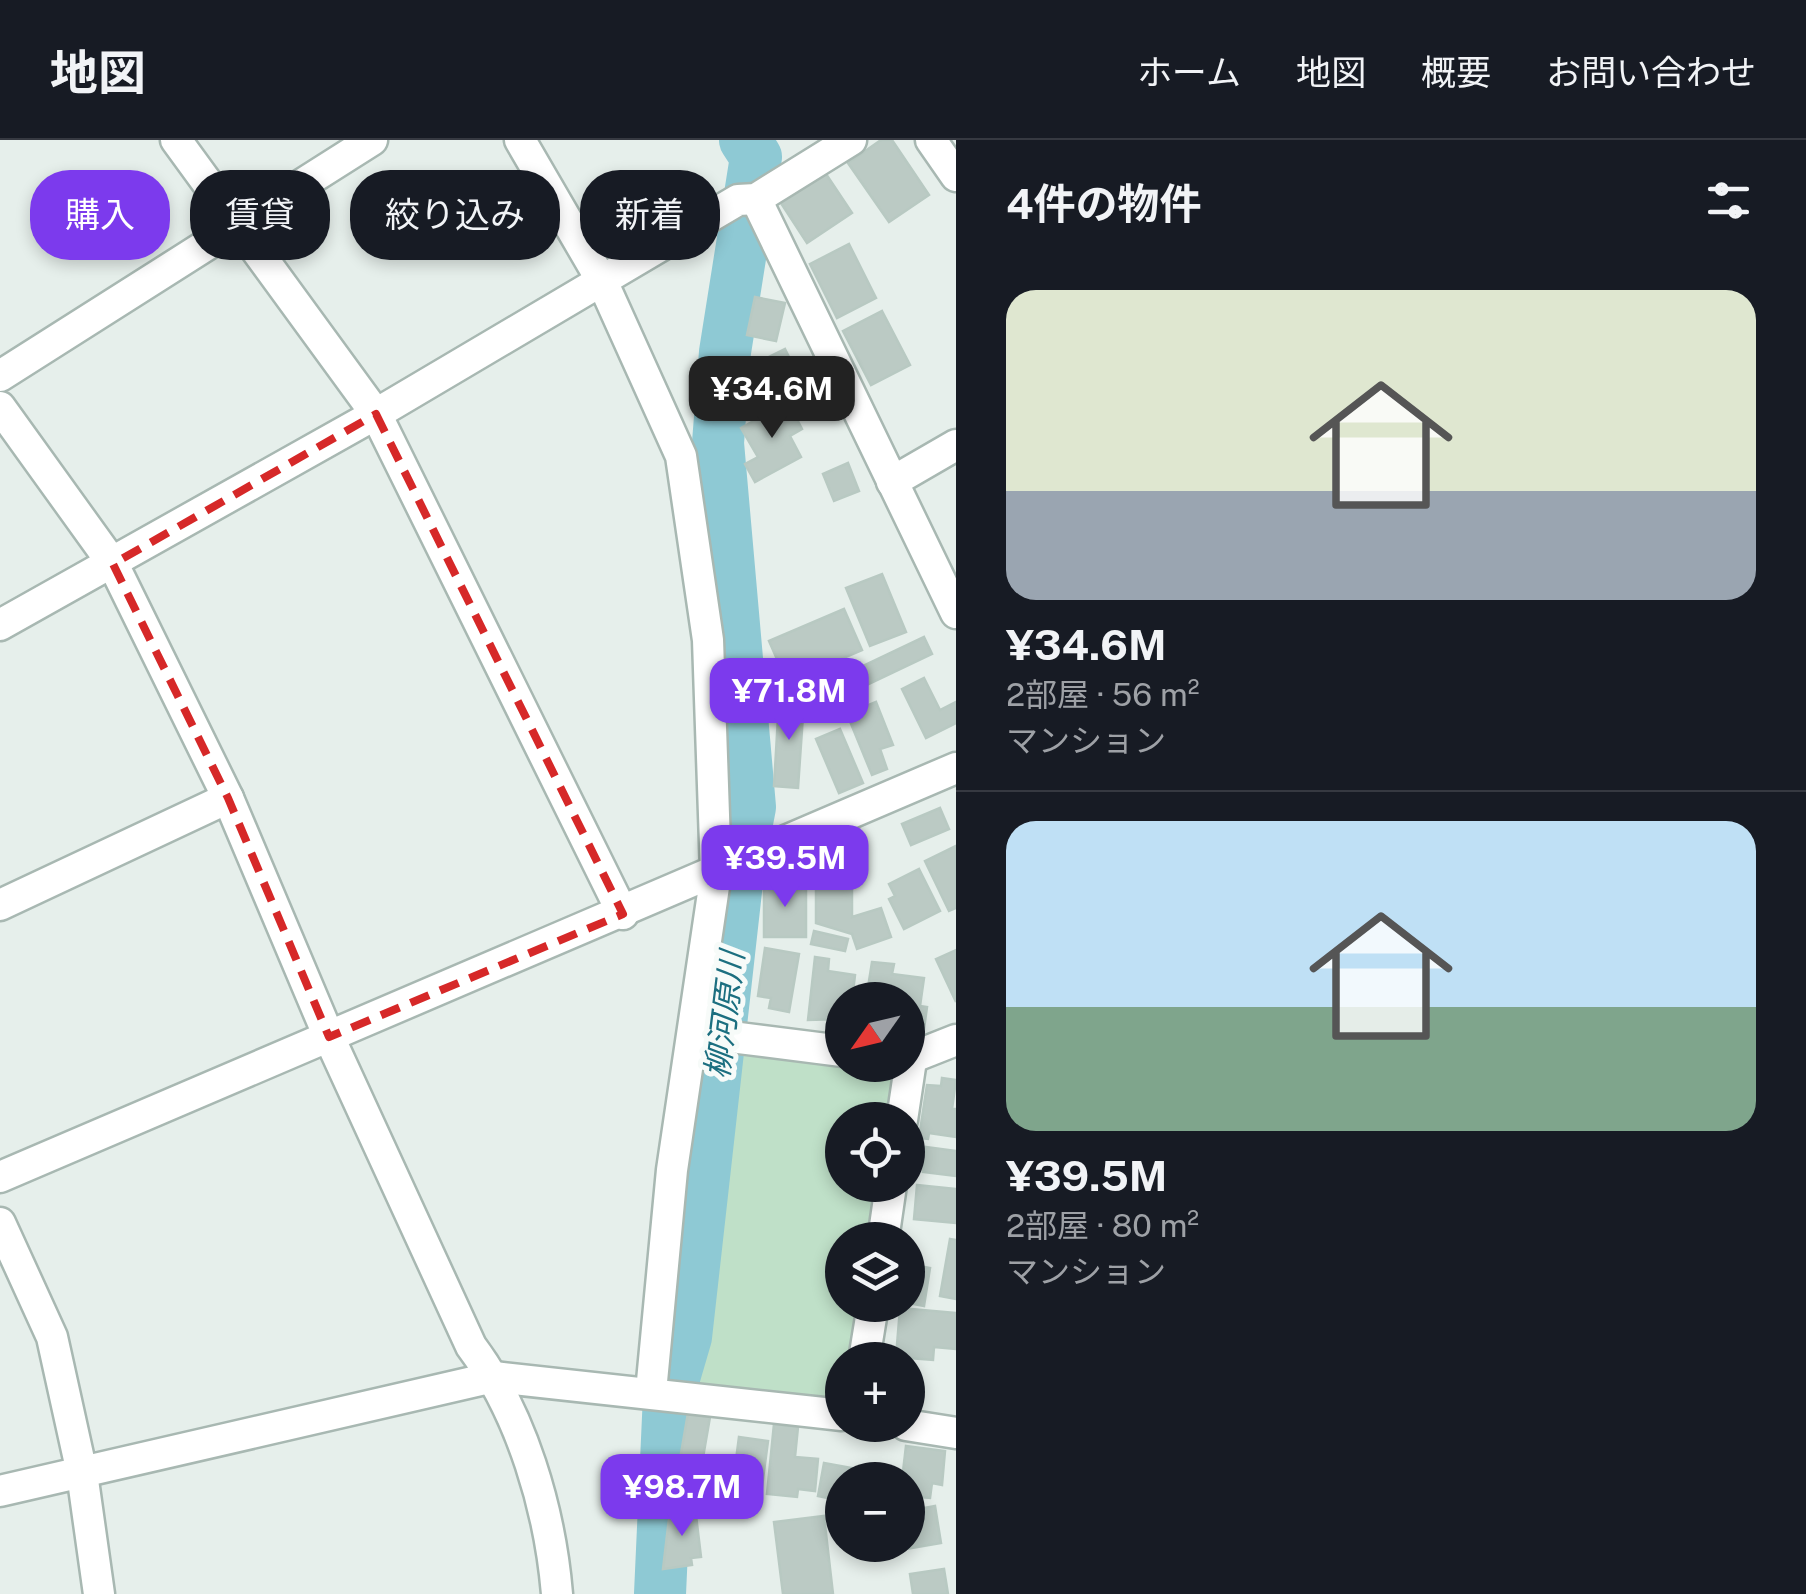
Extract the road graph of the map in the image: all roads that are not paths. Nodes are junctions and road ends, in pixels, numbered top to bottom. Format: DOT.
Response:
graph roads {
  1 [pos="176,140"];
  2 [pos="372,140"];
  3 [pos="520,140"];
  4 [pos="851,140"];
  5 [pos="932,140"];
  6 [pos="197,170"];
  7 [pos="325,170"];
  8 [pos="956,176"];
  9 [pos="747,199"];
  10 [pos="190,257"];
  11 [pos="262,260"];
  12 [pos="602,281"];
  13 [pos="0,376"];
  14 [pos="0,407"];
  15 [pos="376,414"];
  16 [pos="956,445"];
  17 [pos="892,482"];
  18 [pos="113,564"];
  19 [pos="956,614"];
  20 [pos="0,625"];
  21 [pos="956,768"];
  22 [pos="228,798"];
  23 [pos="716,874"];
  24 [pos="0,905"];
  25 [pos="623,914"];
  26 [pos="329,1037"];
  27 [pos="739,1038"];
  28 [pos="956,1040"];
  29 [pos="825,1049"];
  30 [pos="925,1053"];
  31 [pos="0,1177"];
  32 [pos="0,1222"];
  33 [pos="494,1378"];
  34 [pos="665,1394"];
  35 [pos="825,1413"];
  36 [pos="925,1428"];
  37 [pos="956,1434"];
  38 [pos="82,1473"];
  39 [pos="0,1491"];
  40 [pos="99,1594"];
  41 [pos="557,1594"];
  1 -- 6 [label="street"];
  2 -- 7 [label="street"];
  3 -- 12 [label="street"];
  4 -- 9 [label="street"];
  5 -- 8 [label="street"];
  9 -- 12 [label="street"];
  9 -- 17 [label="street"];
  10 -- 13 [label="street"];
  11 -- 15 [label="street"];
  12 -- 15 [label="street"];
  12 -- 23 [label="street"];
  14 -- 18 [label="street"];
  15 -- 18 [label="street"];
  15 -- 25 [label="street"];
  16 -- 17 [label="street"];
  17 -- 19 [label="street"];
  18 -- 20 [label="street"];
  18 -- 22 [label="street"];
  21 -- 23 [label="street"];
  22 -- 24 [label="street"];
  22 -- 26 [label="street"];
  23 -- 25 [label="street"];
  23 -- 34 [label="street"];
  25 -- 26 [label="street"];
  26 -- 31 [label="street"];
  26 -- 33 [label="street"];
  27 -- 29 [label="street"];
  28 -- 30 [label="street"];
  32 -- 38 [label="street"];
  33 -- 34 [label="street"];
  33 -- 38 [label="street"];
  33 -- 41 [label="street"];
  34 -- 35 [label="street"];
  36 -- 37 [label="street"];
  38 -- 39 [label="street"];
  38 -- 40 [label="street"];
}
